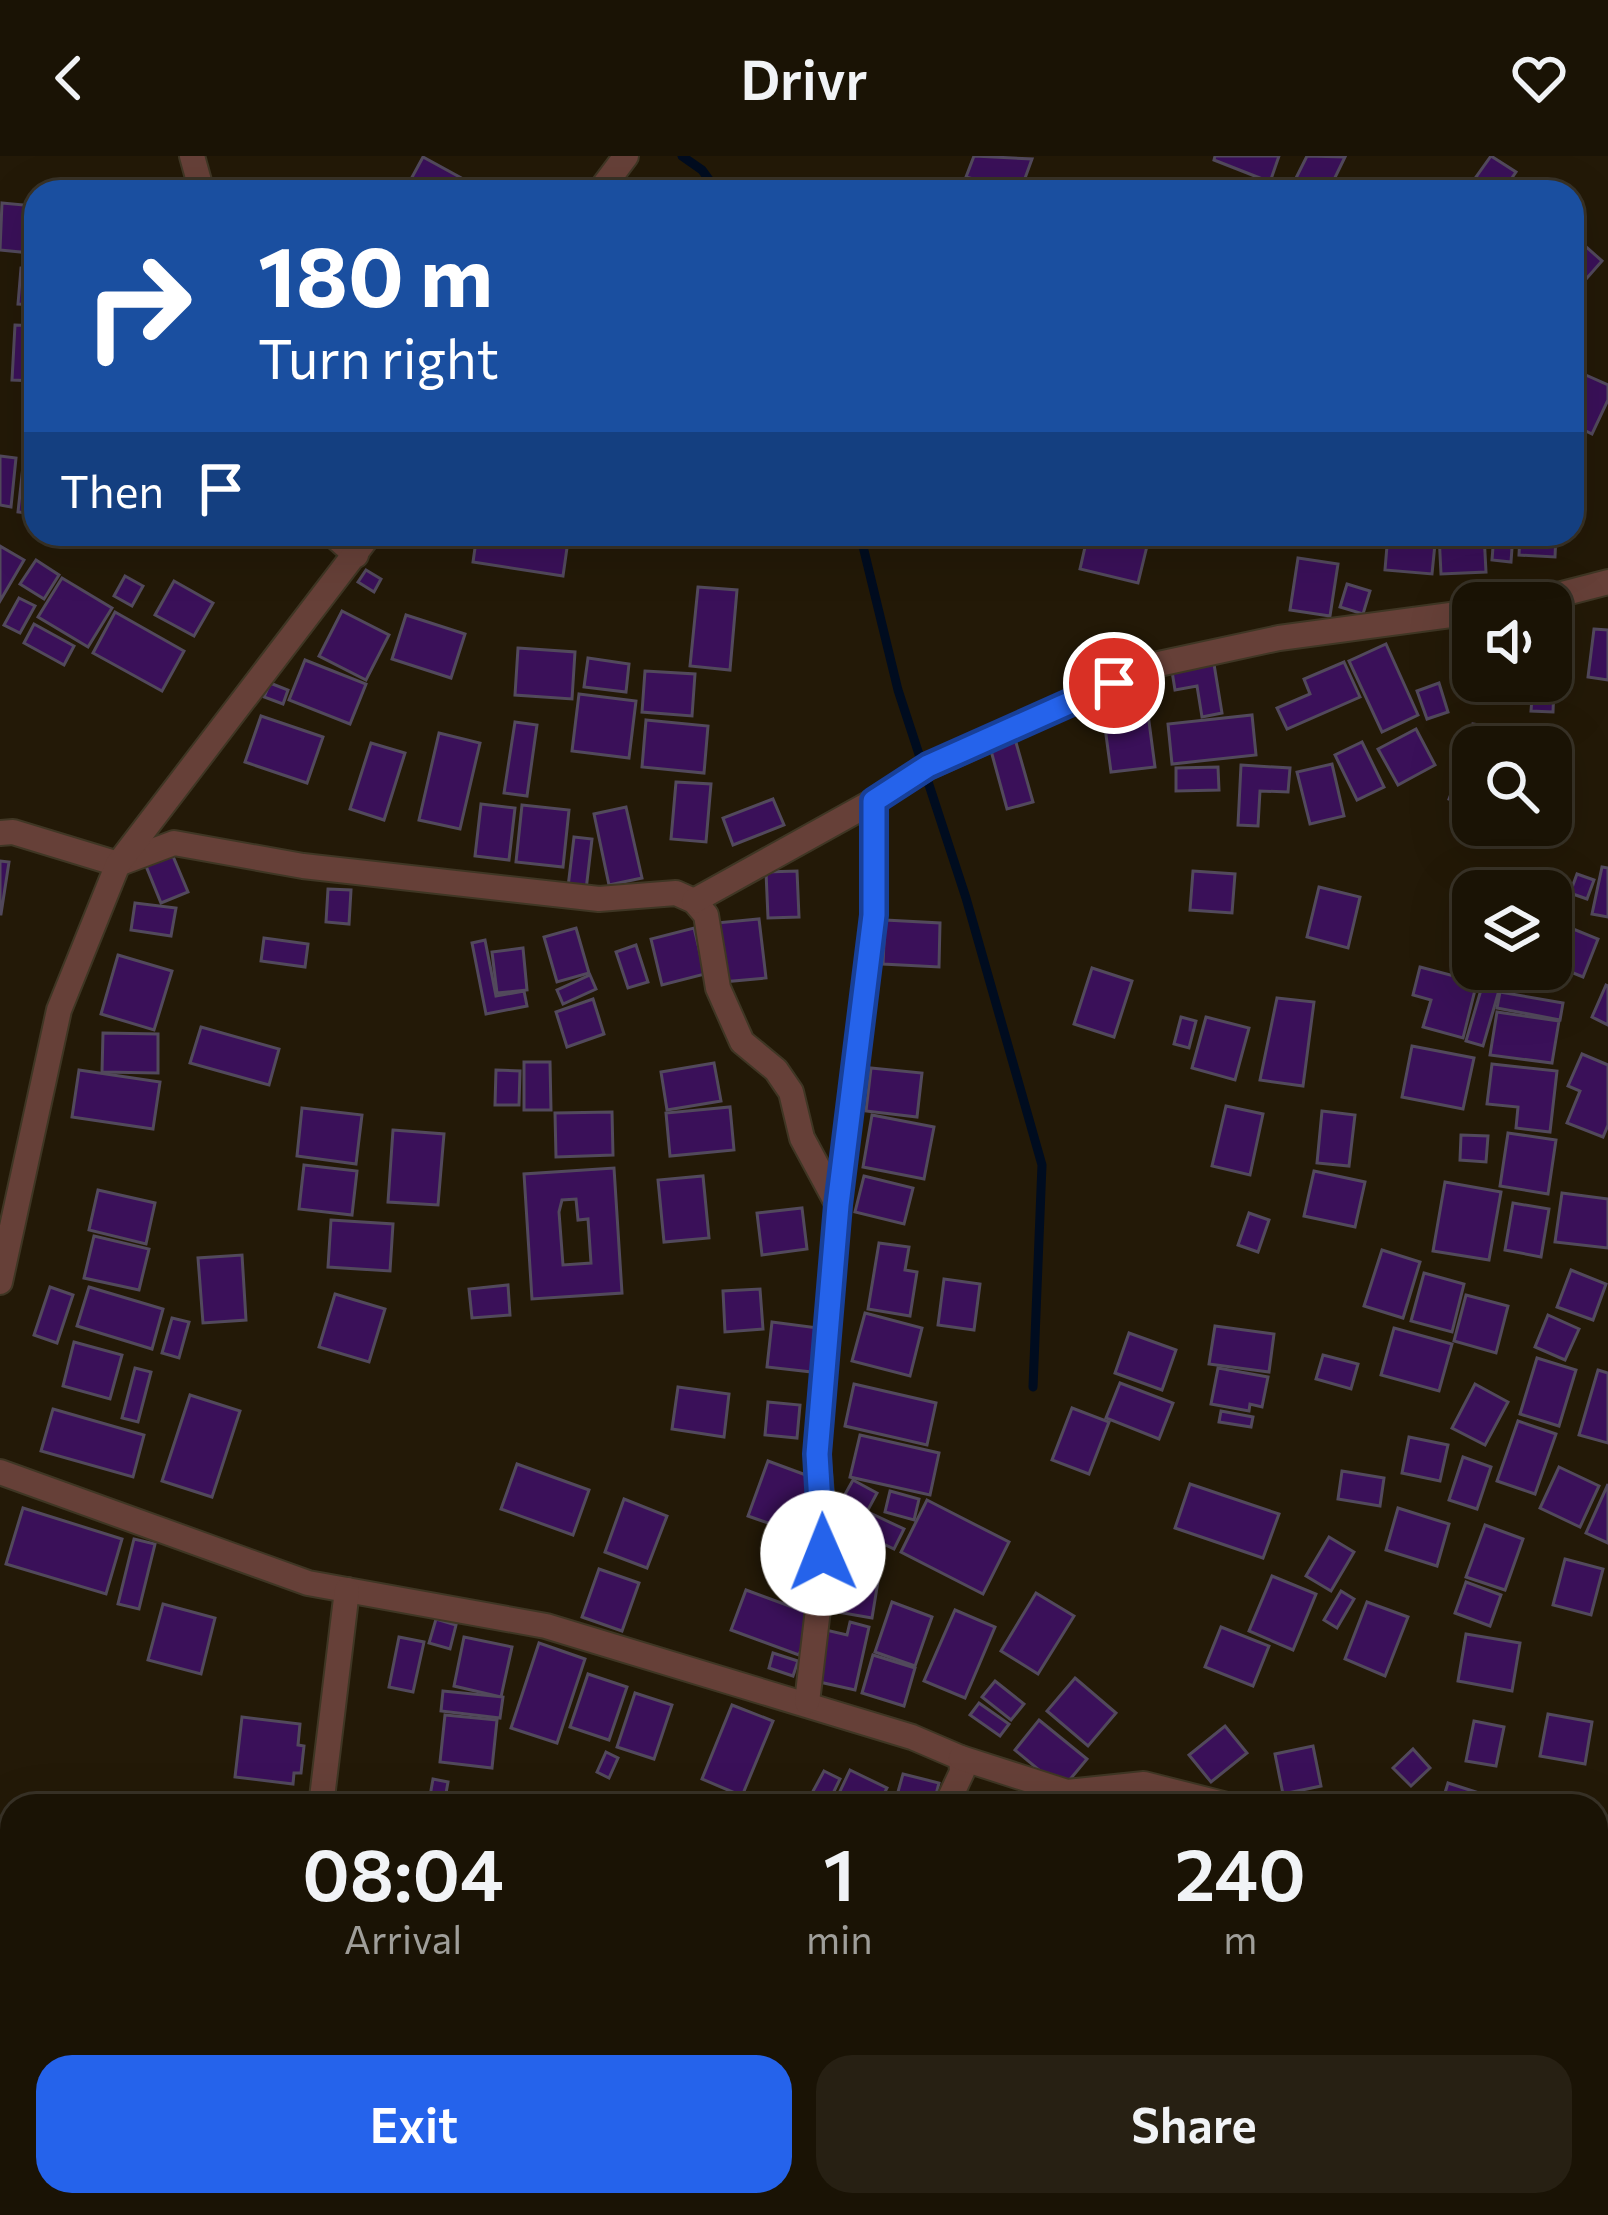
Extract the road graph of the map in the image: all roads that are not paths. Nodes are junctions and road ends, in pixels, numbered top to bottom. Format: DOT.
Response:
graph roads {
  1 [pos="626,156"];
  2 [pos="608,180"];
  3 [pos="361,546"];
  4 [pos="1608,582"];
  5 [pos="1572,591"];
  6 [pos="1452,615"];
  7 [pos="874,801"];
  8 [pos="0,833"];
  9 [pos="118,864"];
  10 [pos="694,901"];
  11 [pos="838,1205"];
  12 [pos="0,1282"];
  13 [pos="0,1472"];
  14 [pos="347,1590"];
  15 [pos="806,1702"];
  16 [pos="961,1758"];
  17 [pos="322,1794"];
  18 [pos="952,1794"];
  19 [pos="1184,1794"];
  1 -- 2 [label="street"];
  3 -- 9 [label="street"];
  4 -- 5 [label="street"];
  6 -- 7 [label="street"];
  7 -- 10 [label="street"];
  7 -- 11 [label="street"];
  8 -- 9 [label="street"];
  9 -- 10 [label="street"];
  9 -- 12 [label="street"];
  10 -- 11 [label="street"];
  11 -- 15 [label="street"];
  13 -- 14 [label="street"];
  14 -- 15 [label="street"];
  14 -- 17 [label="street"];
  15 -- 16 [label="street"];
  16 -- 18 [label="street"];
  16 -- 19 [label="street"];
}
